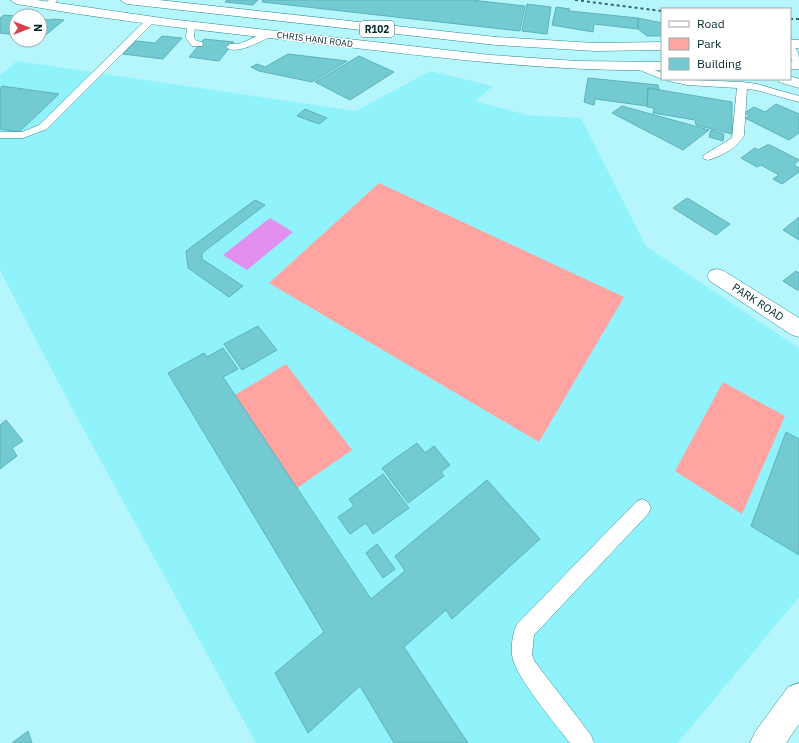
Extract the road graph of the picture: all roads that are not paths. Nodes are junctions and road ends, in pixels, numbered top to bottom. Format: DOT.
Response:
graph roads {
  1 [pos="17,0"];
  2 [pos="127,0"];
  3 [pos="51,3"];
  4 [pos="151,20"];
  5 [pos="191,25"];
  6 [pos="269,34"];
  7 [pos="199,44"];
  8 [pos="661,46"];
  9 [pos="230,47"];
  10 [pos="791,50"];
  11 [pos="799,60"];
  12 [pos="661,66"];
  13 [pos="640,67"];
  14 [pos="661,76"];
  15 [pos="677,80"];
  16 [pos="787,80"];
  17 [pos="799,84"];
  18 [pos="742,85"];
  19 [pos="799,99"];
  20 [pos="0,135"];
  21 [pos="708,158"];
  22 [pos="717,276"];
  23 [pos="799,329"];
  24 [pos="642,508"];
  25 [pos="799,698"];
  26 [pos="583,743"];
  27 [pos="766,743"];
  1 -- 3 [label="main road, CHRIS HANI ROAD / R102"];
  2 -- 8 [label="main road, CHRIS HANI ROAD / R102"];
  3 -- 4 [label="main road, CHRIS HANI ROAD / R102"];
  4 -- 5 [label="main road, CHRIS HANI ROAD / R102"];
  4 -- 20 [label="lane"];
  5 -- 6 [label="main road, CHRIS HANI ROAD / R102"];
  5 -- 7 [label="lane"];
  6 -- 9 [label="lane"];
  6 -- 13 [label="main road, CHRIS HANI ROAD / R102"];
  10 -- 11 [label="main road"];
  12 -- 13 [label="main road, CHRIS HANI ROAD / R102"];
  13 -- 14 [label="lane"];
  15 -- 18 [label="lane"];
  16 -- 17 [label="main road"];
  18 -- 19 [label="lane"];
  18 -- 21 [label="lane"];
  22 -- 23 [label="main road, PARK ROAD"];
  24 -- 26 [label="lane"];
  25 -- 27 [label="main road"];
}
